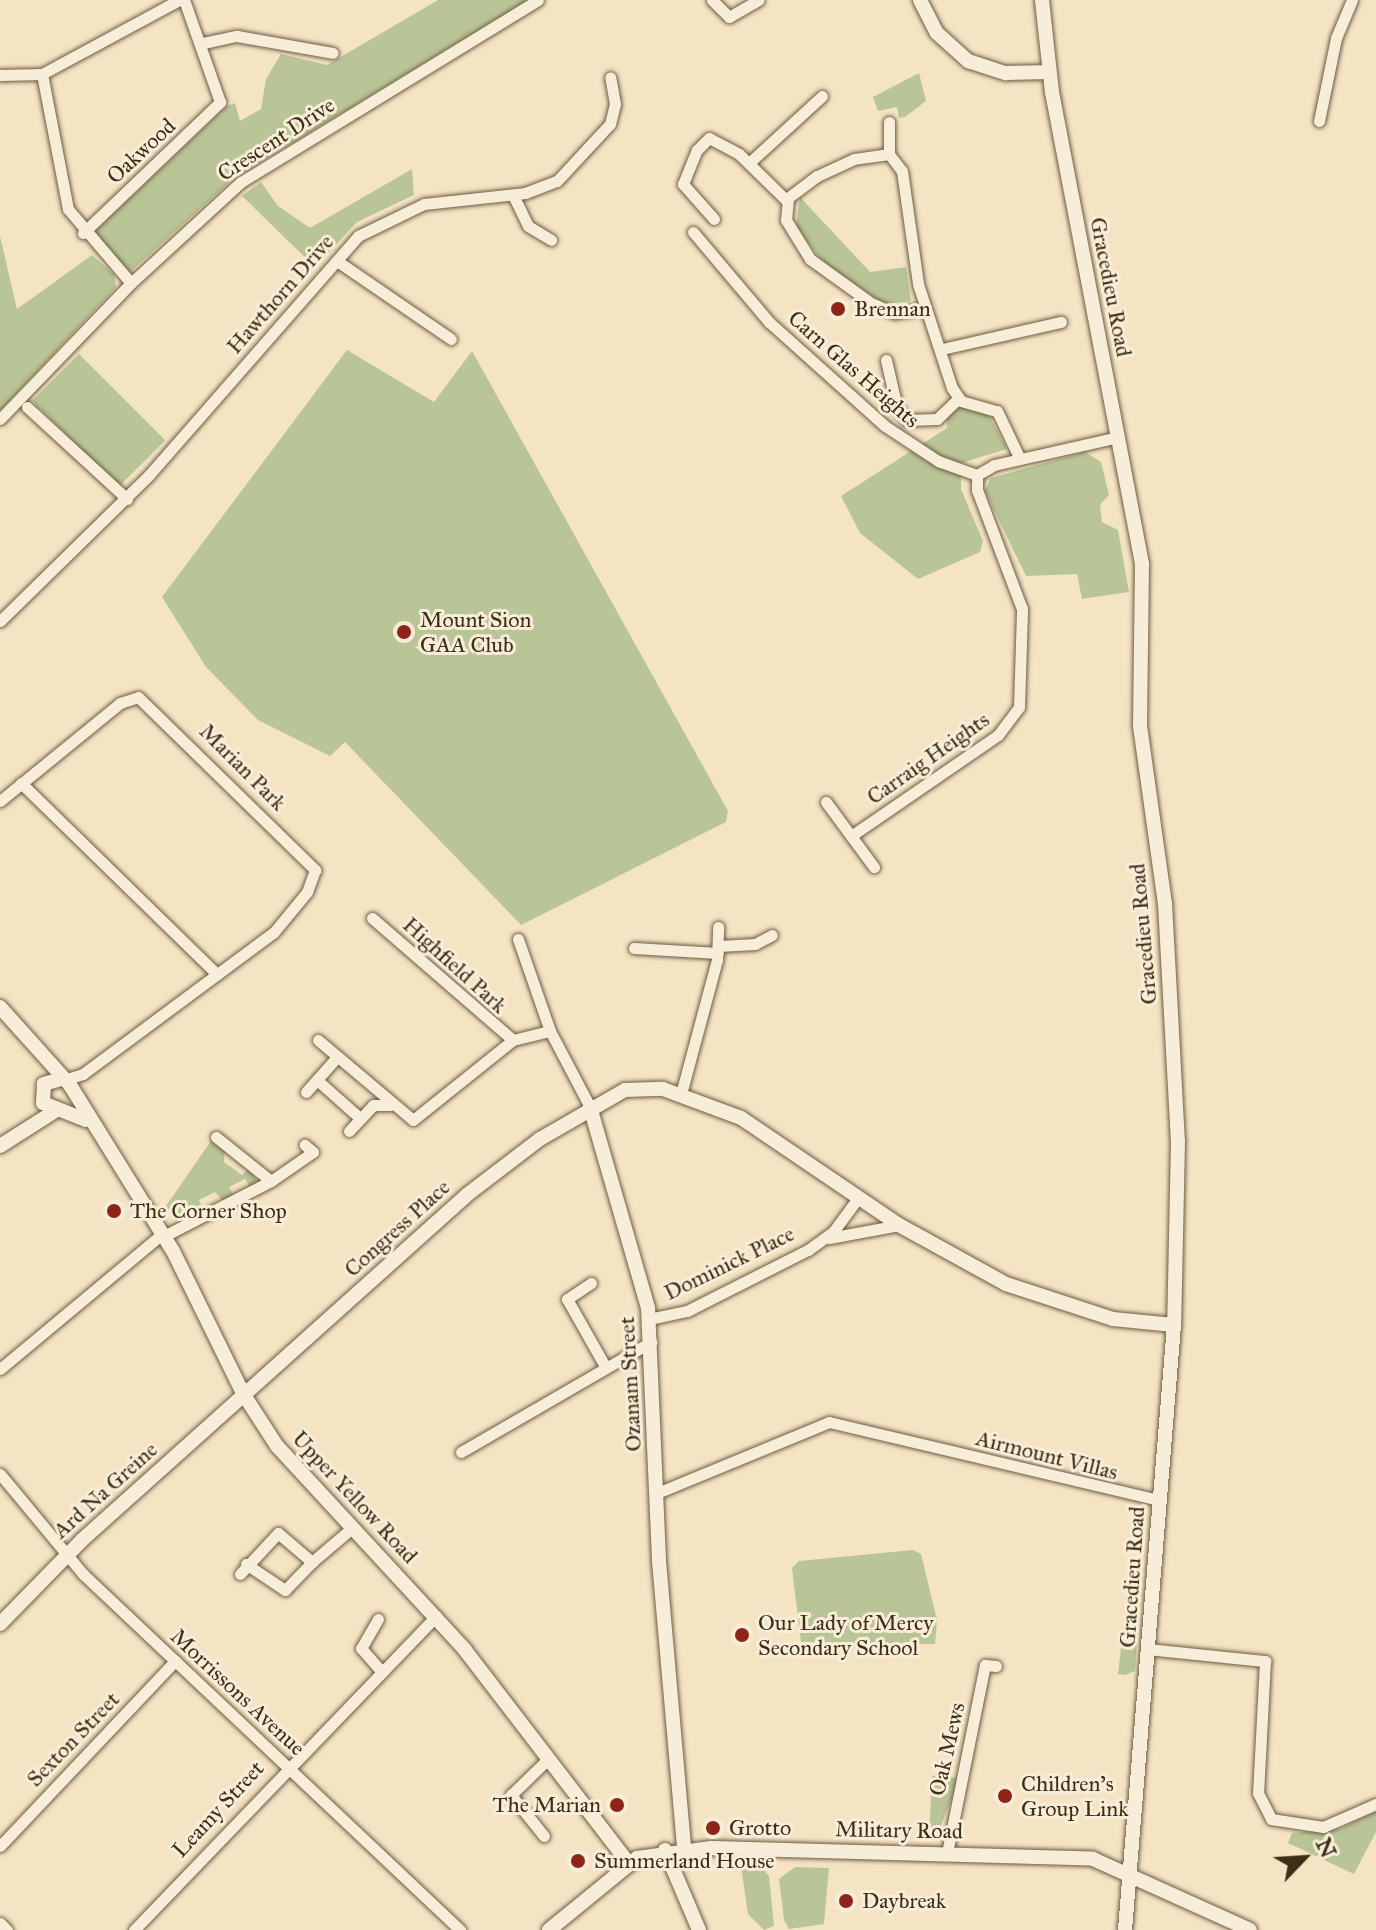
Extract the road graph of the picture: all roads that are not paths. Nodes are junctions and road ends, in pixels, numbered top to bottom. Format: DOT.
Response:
graph roads {
  1 [pos="182,0"];
  2 [pos="538,0"];
  3 [pos="712,0"];
  4 [pos="758,0"];
  5 [pos="920,0"];
  6 [pos="1042,0"];
  7 [pos="1352,0"];
  8 [pos="203,43"];
  9 [pos="333,53"];
  10 [pos="1049,72"];
  11 [pos="42,74"];
  12 [pos="0,75"];
  13 [pos="610,77"];
  14 [pos="822,96"];
  15 [pos="1319,121"];
  16 [pos="889,122"];
  17 [pos="889,154"];
  18 [pos="749,163"];
  19 [pos="513,195"];
  20 [pos="787,201"];
  21 [pos="714,219"];
  22 [pos="693,232"];
  23 [pos="83,233"];
  24 [pos="551,240"];
  25 [pos="337,261"];
  26 [pos="131,283"];
  27 [pos="926,308"];
  28 [pos="1061,322"];
  29 [pos="451,339"];
  30 [pos="942,349"];
  31 [pos="886,360"];
  32 [pos="958,399"];
  33 [pos="27,407"];
  34 [pos="0,419"];
  35 [pos="1118,437"];
  36 [pos="1020,459"];
  37 [pos="977,475"];
  38 [pos="127,499"];
  39 [pos="0,621"];
  40 [pos="21,783"];
  41 [pos="0,801"];
  42 [pos="826,802"];
  43 [pos="851,836"];
  44 [pos="874,867"];
  45 [pos="372,918"];
  46 [pos="718,927"];
  47 [pos="772,935"];
  48 [pos="518,939"];
  49 [pos="634,948"];
  50 [pos="719,949"];
  51 [pos="217,974"];
  52 [pos="0,1007"];
  53 [pos="550,1031"];
  54 [pos="318,1040"];
  55 [pos="513,1040"];
  56 [pos="37,1049"];
  57 [pos="337,1057"];
  58 [pos="317,1080"];
  59 [pos="67,1086"];
  60 [pos="42,1090"];
  61 [pos="306,1092"];
  62 [pos="681,1094"];
  63 [pos="590,1107"];
  64 [pos="59,1110"];
  65 [pos="397,1110"];
  66 [pos="360,1118"];
  67 [pos="21,1128"];
  68 [pos="94,1129"];
  69 [pos="349,1131"];
  70 [pos="216,1137"];
  71 [pos="305,1145"];
  72 [pos="0,1146"];
  73 [pos="271,1181"];
  74 [pos="858,1198"];
  75 [pos="899,1225"];
  76 [pos="163,1234"];
  77 [pos="825,1239"];
  78 [pos="591,1283"];
  79 [pos="649,1319"];
  80 [pos="1174,1325"];
  81 [pos="651,1342"];
  82 [pos="606,1368"];
  83 [pos="0,1369"];
  84 [pos="244,1395"];
  85 [pos="461,1452"];
  86 [pos="0,1474"];
  87 [pos="657,1493"];
  88 [pos="1159,1500"];
  89 [pos="352,1528"];
  90 [pos="65,1556"];
  91 [pos="312,1562"];
  92 [pos="436,1616"];
  93 [pos="378,1619"];
  94 [pos="0,1624"];
  95 [pos="1148,1649"];
  96 [pos="175,1661"];
  97 [pos="996,1666"];
  98 [pos="380,1670"];
  99 [pos="547,1760"];
  100 [pos="287,1765"];
  101 [pos="1376,1804"];
  102 [pos="544,1836"];
  103 [pos="0,1846"];
  104 [pos="684,1848"];
  105 [pos="665,1850"];
  106 [pos="947,1853"];
  107 [pos="629,1864"];
  108 [pos="1130,1874"];
  109 [pos="0,1923"];
  110 [pos="7,1930"];
  111 [pos="134,1930"];
  112 [pos="460,1930"];
  113 [pos="549,1930"];
  114 [pos="699,1930"];
  115 [pos="1125,1930"];
  116 [pos="1250,1930"];
  1 -- 8 [label="street"];
  1 -- 11 [label="street"];
  2 -- 26 [label="street, Crescent Drive"];
  3 -- 4 [label="street"];
  5 -- 10 [label="street"];
  6 -- 10 [label="street, Gracedieu Road"];
  7 -- 15 [label="street"];
  8 -- 9 [label="street"];
  8 -- 23 [label="street, Oakwood"];
  10 -- 35 [label="street, Gracedieu Road"];
  11 -- 12 [label="street"];
  11 -- 23 [label="street"];
  13 -- 19 [label="street, Hawthorn Drive"];
  14 -- 18 [label="street"];
  16 -- 17 [label="street"];
  17 -- 20 [label="street"];
  17 -- 27 [label="street"];
  18 -- 20 [label="street"];
  18 -- 21 [label="street"];
  19 -- 24 [label="street"];
  19 -- 25 [label="street, Hawthorn Drive"];
  20 -- 27 [label="street"];
  22 -- 37 [label="street, Carn Glas Heights"];
  23 -- 26 [label="street"];
  25 -- 29 [label="street"];
  25 -- 38 [label="street, Hawthorn Drive"];
  26 -- 34 [label="street, Crescent Drive"];
  27 -- 30 [label="street"];
  28 -- 30 [label="street"];
  30 -- 32 [label="street"];
  31 -- 32 [label="street"];
  32 -- 36 [label="street"];
  33 -- 38 [label="street"];
  35 -- 36 [label="street"];
  35 -- 80 [label="street, Gracedieu Road"];
  36 -- 37 [label="street"];
  37 -- 43 [label="street, Carraig Heights"];
  38 -- 39 [label="street, Hawthorn Drive"];
  40 -- 41 [label="street, Marian Park"];
  40 -- 51 [label="street"];
  40 -- 51 [label="street, Marian Park"];
  42 -- 43 [label="street"];
  43 -- 44 [label="street"];
  45 -- 55 [label="street, Highfield Park"];
  46 -- 50 [label="street"];
  47 -- 50 [label="street"];
  48 -- 53 [label="street, Ozanam Street"];
  49 -- 50 [label="street"];
  50 -- 62 [label="street"];
  51 -- 59 [label="street, Marian Park"];
  52 -- 56 [label="street, Upper Yellow Road"];
  53 -- 55 [label="street"];
  53 -- 63 [label="street, Ozanam Street"];
  54 -- 57 [label="street"];
  55 -- 65 [label="street"];
  56 -- 59 [label="street, Upper Yellow Road"];
  56 -- 60 [label="street"];
  57 -- 58 [label="street"];
  57 -- 65 [label="street"];
  58 -- 61 [label="street"];
  58 -- 66 [label="street"];
  59 -- 60 [label="street"];
  59 -- 64 [label="street"];
  59 -- 68 [label="street, Upper Yellow Road"];
  60 -- 64 [label="street, Upper Yellow Road"];
  60 -- 67 [label="street"];
  62 -- 63 [label="street"];
  62 -- 74 [label="street"];
  63 -- 79 [label="street, Ozanam Street"];
  63 -- 84 [label="street, Congress Place"];
  64 -- 67 [label="street"];
  64 -- 68 [label="street, Upper Yellow Road"];
  65 -- 66 [label="street"];
  66 -- 69 [label="street"];
  67 -- 72 [label="street"];
  68 -- 76 [label="street, Upper Yellow Road"];
  70 -- 73 [label="street"];
  71 -- 73 [label="street"];
  73 -- 76 [label="street"];
  74 -- 75 [label="street"];
  74 -- 77 [label="street, Dominick Place"];
  75 -- 77 [label="street, Dominick Place"];
  75 -- 80 [label="street"];
  76 -- 83 [label="street"];
  76 -- 84 [label="street, Upper Yellow Road"];
  77 -- 79 [label="street, Dominick Place"];
  78 -- 82 [label="street"];
  79 -- 81 [label="street, Ozanam Street"];
  80 -- 88 [label="street, Gracedieu Road"];
  81 -- 82 [label="street"];
  81 -- 87 [label="street, Ozanam Street"];
  82 -- 85 [label="street"];
  84 -- 89 [label="street, Upper Yellow Road"];
  84 -- 90 [label="street, Ard Na Greine"];
  86 -- 90 [label="street, Morrissons Avenue"];
  87 -- 88 [label="street, Airmount Villas"];
  87 -- 104 [label="street, Ozanam Street"];
  88 -- 95 [label="street, Gracedieu Road"];
  89 -- 91 [label="street"];
  89 -- 92 [label="street, Upper Yellow Road"];
  90 -- 94 [label="street, Ard Na Greine"];
  90 -- 96 [label="street, Morrissons Avenue"];
  91 -- 91 [label="street"];
  92 -- 98 [label="street, Leamy Street"];
  92 -- 99 [label="street, Upper Yellow Road"];
  93 -- 98 [label="street"];
  95 -- 101 [label="street"];
  95 -- 108 [label="street, Gracedieu Road"];
  96 -- 100 [label="street, Morrissons Avenue"];
  96 -- 103 [label="street, Sexton Street"];
  97 -- 106 [label="street, Oak Mews"];
  98 -- 100 [label="street, Leamy Street"];
  99 -- 102 [label="street"];
  99 -- 107 [label="street, Upper Yellow Road"];
  100 -- 111 [label="street, Leamy Street"];
  100 -- 112 [label="street, Morrissons Avenue"];
  104 -- 105 [label="street, Military Road"];
  104 -- 106 [label="street, Military Road"];
  105 -- 107 [label="street, Military Road"];
  105 -- 114 [label="street"];
  106 -- 108 [label="street, Military Road"];
  107 -- 113 [label="street, Military Road"];
  108 -- 115 [label="street, Gracedieu Road"];
  108 -- 116 [label="street, Military Road"];
  109 -- 110 [label="street"];
}
